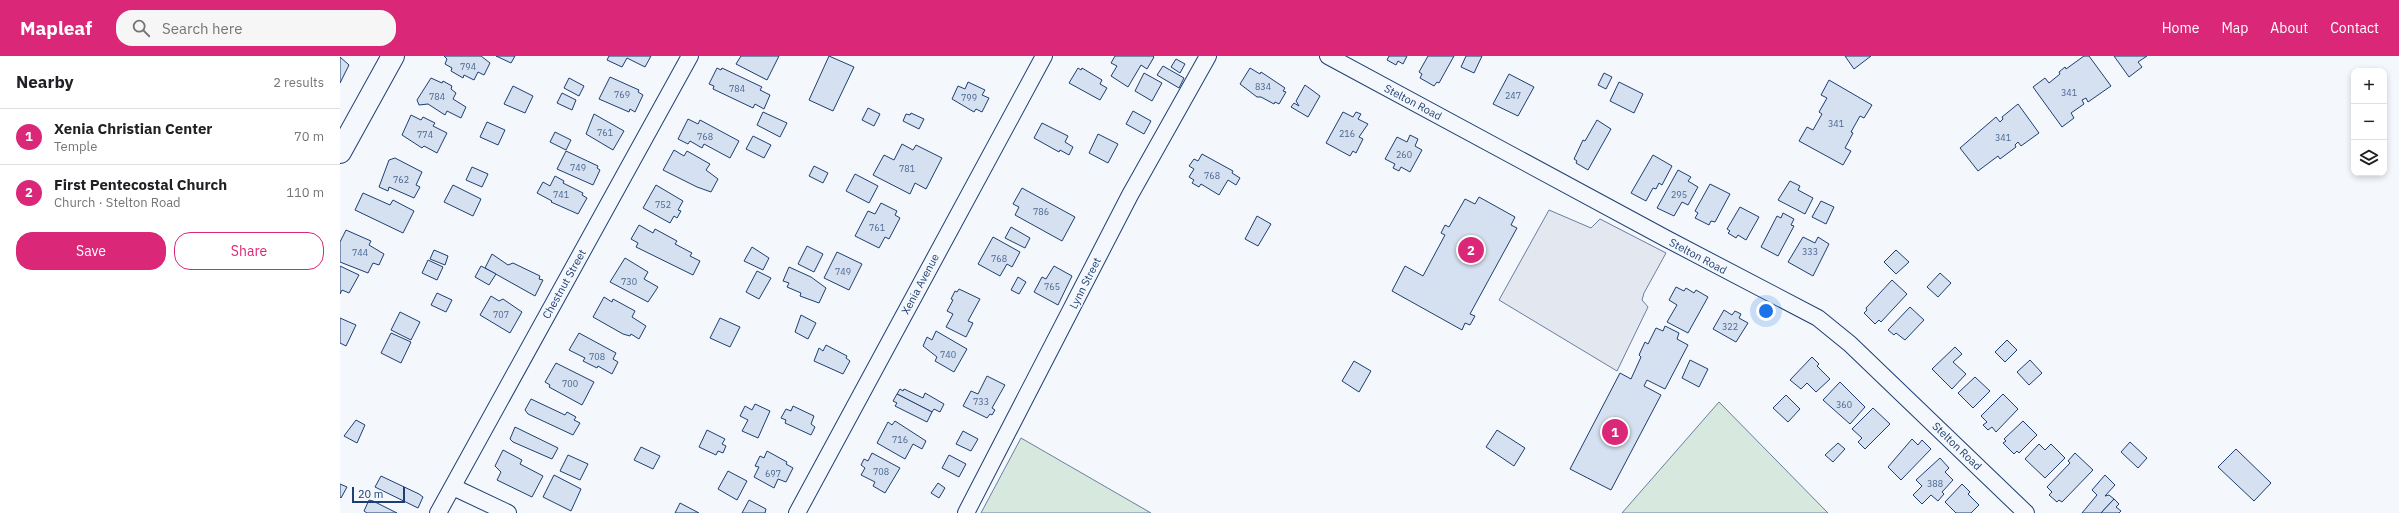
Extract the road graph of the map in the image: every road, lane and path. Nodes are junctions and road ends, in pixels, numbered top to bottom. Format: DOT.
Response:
graph roads {
  1 [pos="393,56"];
  2 [pos="690,56"];
  3 [pos="1044,56"];
  4 [pos="1208,56"];
  5 [pos="1328,56"];
  6 [pos="340,152"];
  7 [pos="453,486"];
  8 [pos="438,513"];
  9 [pos="508,513"];
  10 [pos="797,513"];
  11 [pos="966,513"];
  12 [pos="2026,513"];
  1 -- 6 [label="main road"];
  2 -- 7 [label="street, Chestnut Street"];
  3 -- 10 [label="street, Xenia Avenue"];
  4 -- 11 [label="street, Lynn Street"];
  5 -- 12 [label="street, Stelton Road"];
  7 -- 8 [label="street, Chestnut Street"];
  7 -- 9 [label="street"];
}
